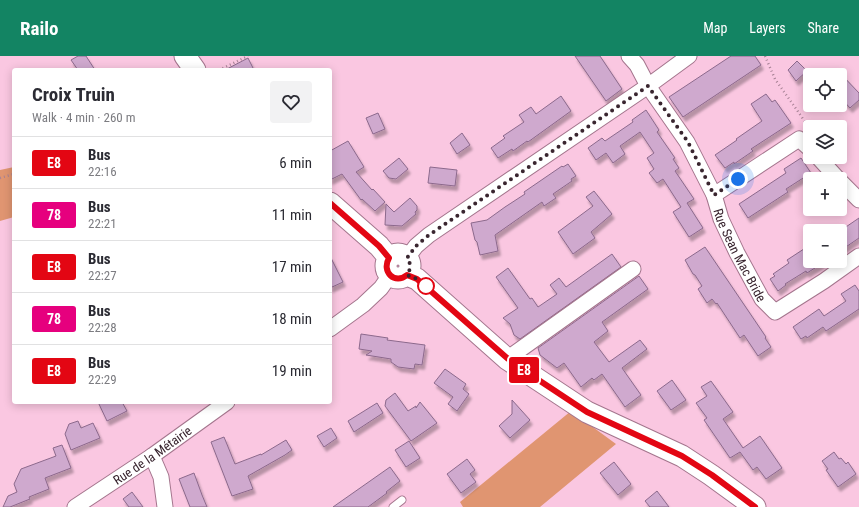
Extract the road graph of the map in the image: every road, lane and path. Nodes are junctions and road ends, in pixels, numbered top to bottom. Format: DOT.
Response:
graph roads {
  1 [pos="185,56"];
  2 [pos="248,56"];
  3 [pos="629,56"];
  4 [pos="688,56"];
  5 [pos="766,56"];
  6 [pos="194,68"];
  7 [pos="223,68"];
  8 [pos="648,86"];
  9 [pos="804,120"];
  10 [pos="803,143"];
  11 [pos="824,164"];
  12 [pos="832,172"];
  13 [pos="12,175"];
  14 [pos="0,178"];
  15 [pos="847,189"];
  16 [pos="714,195"];
  17 [pos="859,200"];
  18 [pos="332,205"];
  19 [pos="859,256"];
  20 [pos="398,266"];
  21 [pos="633,269"];
  22 [pos="332,328"];
  23 [pos="507,358"];
  24 [pos="225,404"];
  25 [pos="152,456"];
  26 [pos="402,500"];
  27 [pos="75,507"];
  28 [pos="165,507"];
  29 [pos="393,507"];
  30 [pos="755,507"];
  1 -- 6 [label="main road"];
  2 -- 7 [label="path"];
  3 -- 8 [label="street, Rue Sean Mac Bride"];
  4 -- 8 [label="street"];
  5 -- 9 [label="path"];
  8 -- 16 [label="street, Rue Sean Mac Bride"];
  8 -- 20 [label="street"];
  10 -- 16 [label="street"];
  11 -- 12 [label="street"];
  13 -- 14 [label="path"];
  15 -- 17 [label="street"];
  16 -- 19 [label="street, Rue Sean Mac Bride"];
  18 -- 20 [label="main road"];
  20 -- 22 [label="street"];
  20 -- 23 [label="main road"];
  21 -- 23 [label="street"];
  23 -- 30 [label="main road"];
  24 -- 25 [label="street, Rue de la Métairie"];
  25 -- 27 [label="street, Rue de la Métairie"];
  25 -- 28 [label="street"];
  26 -- 29 [label="lane"];
}
